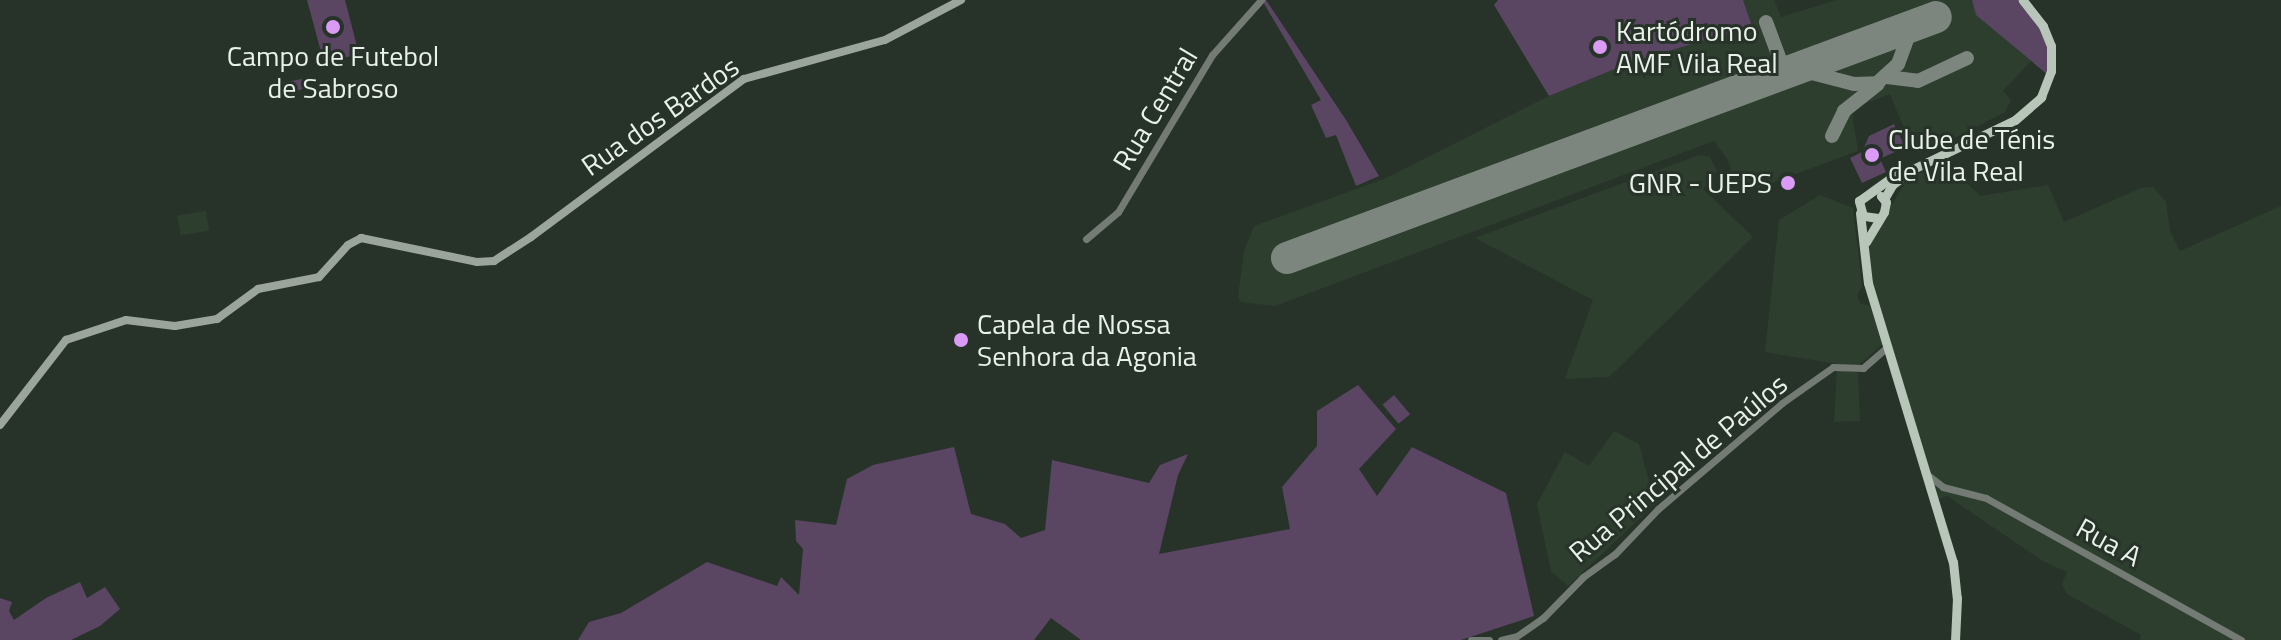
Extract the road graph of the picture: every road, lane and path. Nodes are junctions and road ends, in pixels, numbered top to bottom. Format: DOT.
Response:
graph roads {
  1 [pos="961,0"];
  2 [pos="1261,0"];
  3 [pos="2023,0"];
  4 [pos="1913,169"];
  5 [pos="1871,192"];
  6 [pos="1884,199"];
  7 [pos="1860,213"];
  8 [pos="1878,218"];
  9 [pos="1086,239"];
  10 [pos="1865,245"];
  11 [pos="1888,346"];
  12 [pos="0,425"];
  13 [pos="1927,473"];
  14 [pos="1947,489"];
  15 [pos="1933,494"];
  16 [pos="1471,640"];
  17 [pos="1489,640"];
  18 [pos="1501,640"];
  19 [pos="1955,640"];
  20 [pos="2241,640"];
  1 -- 12 [label="main road, Rua dos Bardos"];
  2 -- 9 [label="street, Rua Central"];
  3 -- 4 [label="main road"];
  4 -- 5 [label="main road"];
  4 -- 6 [label="main road"];
  5 -- 6 [label="main road"];
  5 -- 7 [label="main road"];
  6 -- 8 [label="main road"];
  7 -- 8 [label="main road"];
  7 -- 10 [label="main road"];
  8 -- 10 [label="main road"];
  10 -- 11 [label="main road"];
  11 -- 13 [label="main road"];
  11 -- 18 [label="street, Rua Principal de Paúlos"];
  13 -- 14 [label="street, Rua A"];
  13 -- 15 [label="main road"];
  14 -- 15 [label="street"];
  14 -- 20 [label="street, Rua A"];
  15 -- 19 [label="main road"];
  16 -- 17 [label="street"];
}
